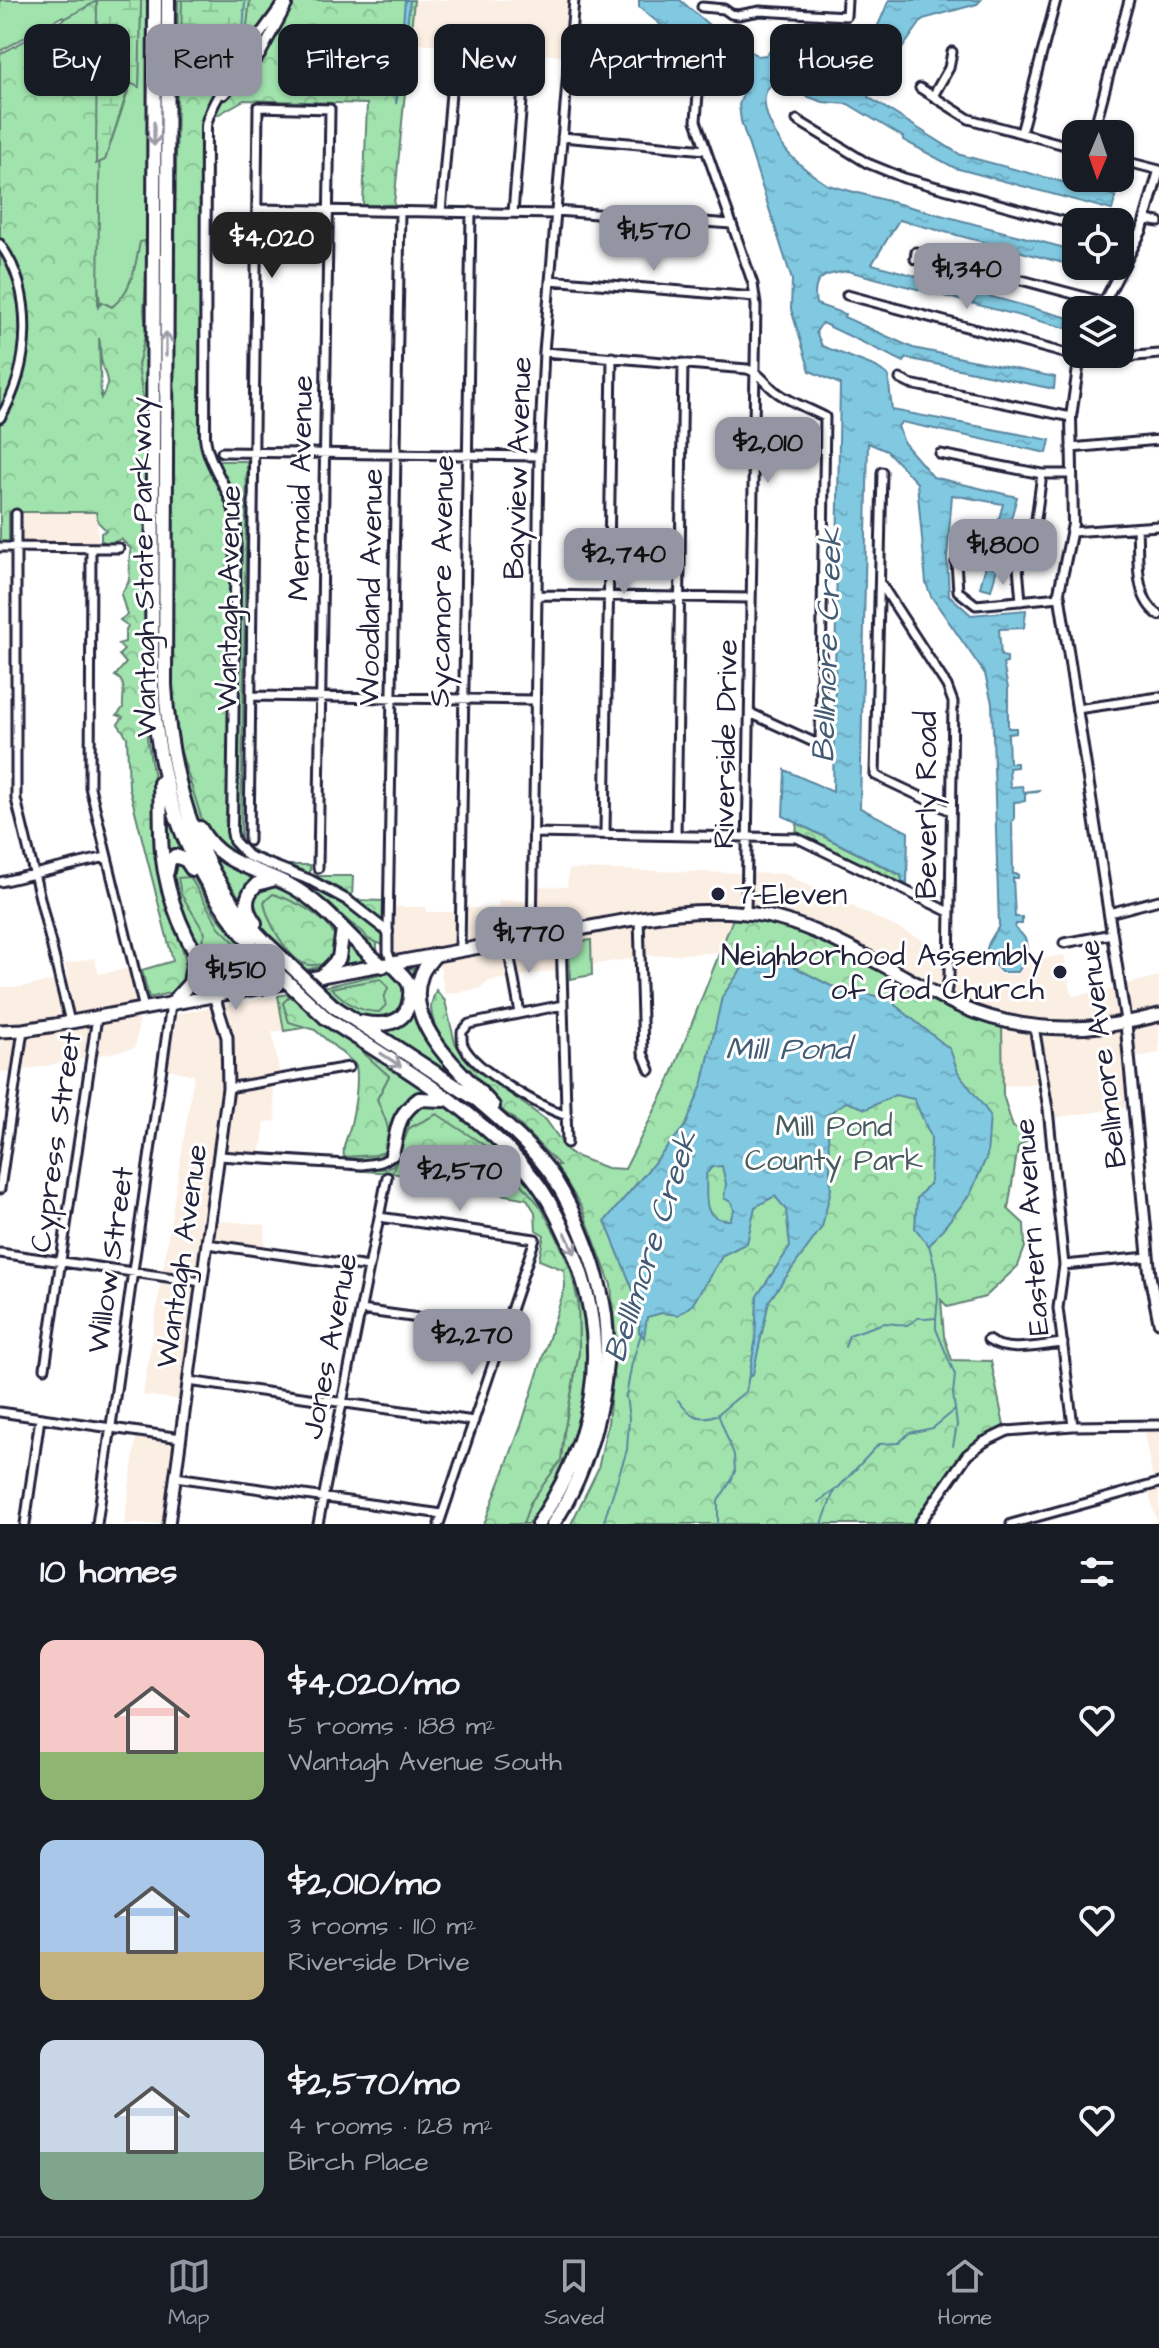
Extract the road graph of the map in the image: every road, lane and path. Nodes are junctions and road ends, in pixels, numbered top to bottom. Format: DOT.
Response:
graph roads {
  1 [pos="155,0"];
  2 [pos="168,0"];
  3 [pos="287,0"];
  4 [pos="574,0"];
  5 [pos="847,0"];
  6 [pos="1056,0"];
  7 [pos="1129,0"];
  8 [pos="702,7"];
  9 [pos="572,24"];
  10 [pos="952,52"];
  11 [pos="920,88"];
  12 [pos="451,96"];
  13 [pos="522,96"];
  14 [pos="565,96"];
  15 [pos="698,96"];
  16 [pos="933,96"];
  17 [pos="258,107"];
  18 [pos="797,120"];
  19 [pos="1097,120"];
  20 [pos="1021,133"];
  21 [pos="562,137"];
  22 [pos="1062,144"];
  23 [pos="706,150"];
  24 [pos="1134,164"];
  25 [pos="1159,171"];
  26 [pos="257,209"];
  27 [pos="329,210"];
  28 [pos="400,211"];
  29 [pos="441,212"];
  30 [pos="471,212"];
  31 [pos="513,213"];
  32 [pos="555,213"];
  33 [pos="1146,220"];
  34 [pos="1062,221"];
  35 [pos="1159,222"];
  36 [pos="731,224"];
  37 [pos="1136,241"];
  38 [pos="0,244"];
  39 [pos="915,259"];
  40 [pos="550,280"];
  41 [pos="847,295"];
  42 [pos="1068,296"];
  43 [pos="1107,296"];
  44 [pos="755,297"];
  45 [pos="1062,351"];
  46 [pos="544,352"];
  47 [pos="1159,354"];
  48 [pos="1134,356"];
  49 [pos="612,357"];
  50 [pos="683,363"];
  51 [pos="1078,368"];
  52 [pos="755,371"];
  53 [pos="900,379"];
  54 [pos="1071,417"];
  55 [pos="0,418"];
  56 [pos="1159,440"];
  57 [pos="1071,448"];
  58 [pos="222,452"];
  59 [pos="254,452"];
  60 [pos="324,453"];
  61 [pos="396,454"];
  62 [pos="940,454"];
  63 [pos="467,455"];
  64 [pos="539,456"];
  65 [pos="882,472"];
  66 [pos="1042,474"];
  67 [pos="1072,474"];
  68 [pos="16,514"];
  69 [pos="1159,526"];
  70 [pos="1137,528"];
  71 [pos="1071,532"];
  72 [pos="0,547"];
  73 [pos="16,548"];
  74 [pos="91,548"];
  75 [pos="119,548"];
  76 [pos="956,562"];
  77 [pos="881,584"];
  78 [pos="537,595"];
  79 [pos="608,596"];
  80 [pos="680,597"];
  81 [pos="1060,597"];
  82 [pos="751,598"];
  83 [pos="1021,601"];
  84 [pos="1159,615"];
  85 [pos="251,696"];
  86 [pos="320,697"];
  87 [pos="1159,697"];
  88 [pos="391,698"];
  89 [pos="464,699"];
  90 [pos="535,700"];
  91 [pos="1077,709"];
  92 [pos="750,713"];
  93 [pos="165,754"];
  94 [pos="951,811"];
  95 [pos="533,833"];
  96 [pos="605,834"];
  97 [pos="676,835"];
  98 [pos="749,836"];
  99 [pos="249,841"];
  100 [pos="106,857"];
  101 [pos="318,868"];
  102 [pos="34,873"];
  103 [pos="167,879"];
  104 [pos="275,879"];
  105 [pos="0,882"];
  106 [pos="1159,900"];
  107 [pos="949,912"];
  108 [pos="746,913"];
  109 [pos="1109,913"];
  110 [pos="639,918"];
  111 [pos="236,927"];
  112 [pos="343,929"];
  113 [pos="388,932"];
  114 [pos="1112,934"];
  115 [pos="561,935"];
  116 [pos="186,936"];
  117 [pos="532,939"];
  118 [pos="507,942"];
  119 [pos="1064,943"];
  120 [pos="460,951"];
  121 [pos="276,952"];
  122 [pos="435,955"];
  123 [pos="192,958"];
  124 [pos="387,965"];
  125 [pos="322,976"];
  126 [pos="261,987"];
  127 [pos="214,996"];
  128 [pos="945,998"];
  129 [pos="171,1004"];
  130 [pos="563,1005"];
  131 [pos="144,1009"];
  132 [pos="329,1012"];
  133 [pos="520,1013"];
  134 [pos="1159,1015"];
  135 [pos="97,1017"];
  136 [pos="355,1020"];
  137 [pos="70,1022"];
  138 [pos="1126,1024"];
  139 [pos="1034,1026"];
  140 [pos="23,1030"];
  141 [pos="0,1031"];
  142 [pos="349,1067"];
  143 [pos="650,1070"];
  144 [pos="228,1088"];
  145 [pos="448,1100"];
  146 [pos="567,1116"];
  147 [pos="514,1133"];
  148 [pos="567,1143"];
  149 [pos="392,1154"];
  150 [pos="219,1156"];
  151 [pos="387,1177"];
  152 [pos="0,1189"];
  153 [pos="379,1217"];
  154 [pos="207,1244"];
  155 [pos="0,1253"];
  156 [pos="1148,1257"];
  157 [pos="62,1262"];
  158 [pos="1064,1265"];
  159 [pos="369,1267"];
  160 [pos="133,1272"];
  161 [pos="1155,1275"];
  162 [pos="202,1282"];
  163 [pos="361,1310"];
  164 [pos="1159,1322"];
  165 [pos="505,1330"];
  166 [pos="988,1340"];
  167 [pos="1063,1343"];
  168 [pos="45,1368"];
  169 [pos="188,1381"];
  170 [pos="342,1402"];
  171 [pos="0,1412"];
  172 [pos="40,1418"];
  173 [pos="474,1421"];
  174 [pos="1159,1425"];
  175 [pos="1073,1426"];
  176 [pos="111,1428"];
  177 [pos="1007,1431"];
  178 [pos="181,1438"];
  179 [pos="175,1477"];
  180 [pos="1159,1483"];
  181 [pos="323,1498"];
  182 [pos="565,1506"];
  183 [pos="442,1514"];
  184 [pos="25,1524"];
  185 [pos="97,1524"];
  186 [pos="169,1524"];
  187 [pos="318,1524"];
  188 [pos="439,1524"];
  189 [pos="538,1524"];
  190 [pos="553,1524"];
  191 [pos="560,1524"];
  192 [pos="919,1524"];
  193 [pos="1011,1524"];
  1 -- 93 [label="highway, Wantagh State Parkway, one-way"];
  93 -- 2 [label="highway, Wantagh State Parkway, one-way"];
  3 -- 113 [label="street"];
  4 -- 9 [label="street, Bayview Avenue"];
  5 -- 8 [label="street"];
  6 -- 20 [label="street"];
  7 -- 19 [label="street"];
  10 -- 16 [label="street"];
  11 -- 16 [label="street"];
  12 -- 29 [label="street"];
  13 -- 31 [label="street"];
  14 -- 21 [label="street, Bayview Avenue"];
  15 -- 23 [label="street, Riverside Drive"];
  16 -- 20 [label="street"];
  17 -- 26 [label="street, Wantagh Avenue"];
  17 -- 27 [label="street, Mermaid Avenue"];
  18 -- 34 [label="street"];
  20 -- 22 [label="street"];
  21 -- 23 [label="street"];
  21 -- 32 [label="street, Bayview Avenue"];
  23 -- 36 [label="street, Riverside Drive"];
  24 -- 25 [label="street"];
  25 -- 33 [label="street"];
  26 -- 27 [label="street"];
  26 -- 59 [label="street, Wantagh Avenue"];
  27 -- 28 [label="street"];
  27 -- 60 [label="street, Mermaid Avenue"];
  28 -- 29 [label="street"];
  28 -- 61 [label="street, Woodland Avenue"];
  29 -- 30 [label="street"];
  30 -- 31 [label="street"];
  30 -- 63 [label="street, Sycamore Avenue"];
  31 -- 32 [label="street"];
  32 -- 36 [label="street"];
  32 -- 40 [label="street, Bayview Avenue"];
  33 -- 35 [label="street"];
  33 -- 37 [label="street"];
  36 -- 44 [label="street, Riverside Drive"];
  37 -- 43 [label="street"];
  38 -- 55 [label="street"];
  39 -- 42 [label="street"];
  40 -- 44 [label="street"];
  40 -- 46 [label="street, Bayview Avenue"];
  41 -- 45 [label="street"];
  44 -- 52 [label="street, Riverside Drive"];
  46 -- 49 [label="street"];
  46 -- 64 [label="street, Bayview Avenue"];
  47 -- 48 [label="street"];
  49 -- 50 [label="street"];
  49 -- 79 [label="street"];
  50 -- 52 [label="street"];
  50 -- 80 [label="street"];
  51 -- 54 [label="street, Bellmore Avenue"];
  52 -- 82 [label="street, Riverside Drive"];
  52 -- 92 [label="street"];
  53 -- 54 [label="street"];
  54 -- 57 [label="street, Bellmore Avenue"];
  56 -- 57 [label="street"];
  57 -- 67 [label="street, Bellmore Avenue"];
  58 -- 59 [label="street"];
  59 -- 60 [label="street"];
  59 -- 85 [label="street, Wantagh Avenue"];
  60 -- 61 [label="street"];
  60 -- 86 [label="street, Mermaid Avenue"];
  61 -- 63 [label="street"];
  61 -- 88 [label="street, Woodland Avenue"];
  62 -- 66 [label="street"];
  63 -- 64 [label="street"];
  63 -- 89 [label="street, Sycamore Avenue"];
  64 -- 78 [label="street, Bayview Avenue"];
  65 -- 77 [label="street"];
  66 -- 67 [label="street"];
  66 -- 83 [label="street"];
  67 -- 71 [label="street, Bellmore Avenue"];
  68 -- 73 [label="street"];
  69 -- 70 [label="street"];
  70 -- 71 [label="street"];
  70 -- 84 [label="street"];
  71 -- 81 [label="street, Bellmore Avenue"];
  72 -- 73 [label="street"];
  73 -- 74 [label="street"];
  73 -- 102 [label="street"];
  74 -- 75 [label="street"];
  74 -- 100 [label="street"];
  76 -- 83 [label="street"];
  77 -- 94 [label="street, Beverly Road"];
  77 -- 94 [label="street"];
  78 -- 79 [label="street"];
  78 -- 90 [label="street, Bayview Avenue"];
  79 -- 80 [label="street"];
  79 -- 96 [label="street"];
  80 -- 82 [label="street"];
  80 -- 97 [label="street"];
  81 -- 83 [label="street"];
  81 -- 91 [label="street, Bellmore Avenue"];
  82 -- 92 [label="street, Riverside Drive"];
  85 -- 86 [label="street"];
  85 -- 99 [label="street, Wantagh Avenue"];
  86 -- 88 [label="street"];
  86 -- 101 [label="street, Mermaid Avenue"];
  87 -- 91 [label="street"];
  88 -- 89 [label="street"];
  88 -- 113 [label="street, Woodland Avenue"];
  89 -- 90 [label="street"];
  89 -- 120 [label="street, Sycamore Avenue"];
  90 -- 95 [label="street, Bayview Avenue"];
  91 -- 109 [label="street, Bellmore Avenue"];
  92 -- 98 [label="street, Riverside Drive"];
  93 -- 103 [label="highway"];
  93 -- 104 [label="highway"];
  93 -- 111 [label="highway, Wantagh State Parkway"];
  93 -- 121 [label="highway, Wantagh State Parkway"];
  94 -- 107 [label="street, Beverly Road"];
  95 -- 96 [label="street"];
  95 -- 117 [label="street, Bayview Avenue"];
  96 -- 97 [label="street"];
  97 -- 98 [label="street"];
  98 -- 107 [label="street"];
  98 -- 108 [label="street, Riverside Drive"];
  100 -- 102 [label="street"];
  100 -- 131 [label="street"];
  102 -- 105 [label="street"];
  102 -- 137 [label="street"];
  103 -- 111 [label="highway"];
  103 -- 116 [label="highway"];
  104 -- 112 [label="highway"];
  104 -- 121 [label="highway"];
  106 -- 109 [label="street"];
  107 -- 128 [label="street, Beverly Road"];
  108 -- 110 [label="main road"];
  108 -- 128 [label="main road"];
  109 -- 114 [label="street, Bellmore Avenue"];
  110 -- 115 [label="main road"];
  110 -- 143 [label="street"];
  111 -- 132 [label="highway, Wantagh State Parkway, bridge"];
  112 -- 124 [label="highway"];
  112 -- 125 [label="highway"];
  113 -- 124 [label="street, Woodland Avenue"];
  114 -- 119 [label="street"];
  114 -- 138 [label="street, Bellmore Avenue"];
  115 -- 117 [label="main road"];
  115 -- 130 [label="street"];
  116 -- 123 [label="highway"];
  116 -- 126 [label="highway"];
  117 -- 118 [label="main road"];
  118 -- 120 [label="main road"];
  118 -- 133 [label="street"];
  120 -- 122 [label="main road"];
  121 -- 132 [label="highway, Wantagh State Parkway, bridge"];
  122 -- 124 [label="main road"];
  122 -- 147 [label="highway"];
  123 -- 127 [label="highway"];
  123 -- 129 [label="highway"];
  124 -- 125 [label="main road"];
  124 -- 136 [label="highway"];
  125 -- 126 [label="main road"];
  126 -- 127 [label="main road"];
  127 -- 129 [label="main road"];
  127 -- 144 [label="main road, Wantagh Avenue"];
  128 -- 139 [label="main road"];
  129 -- 131 [label="main road"];
  129 -- 160 [label="street, Willow Street"];
  130 -- 133 [label="street"];
  130 -- 146 [label="street"];
  131 -- 135 [label="main road"];
  132 -- 136 [label="highway, Wantagh State Parkway"];
  132 -- 145 [label="highway, Wantagh State Parkway, one-way"];
  133 -- 146 [label="street"];
  134 -- 138 [label="main road"];
  135 -- 137 [label="main road"];
  135 -- 157 [label="street, Cypress Street"];
  136 -- 147 [label="highway, Wantagh State Parkway"];
  137 -- 140 [label="main road"];
  138 -- 139 [label="main road"];
  138 -- 156 [label="main road, Bellmore Avenue"];
  139 -- 158 [label="street, Eastern Avenue"];
  140 -- 141 [label="main road"];
  140 -- 152 [label="street"];
  142 -- 144 [label="street"];
  144 -- 150 [label="main road, Wantagh Avenue"];
  145 -- 149 [label="highway"];
  145 -- 189 [label="highway, Wantagh State Parkway, one-way"];
  146 -- 148 [label="street"];
  147 -- 182 [label="highway, Wantagh State Parkway"];
  149 -- 150 [label="street"];
  150 -- 154 [label="main road, Wantagh Avenue"];
  151 -- 153 [label="street, Jones Avenue"];
  153 -- 159 [label="street, Jones Avenue"];
  153 -- 165 [label="street"];
  154 -- 159 [label="street"];
  154 -- 162 [label="main road, Wantagh Avenue"];
  155 -- 157 [label="street"];
  156 -- 158 [label="street"];
  156 -- 161 [label="main road, Bellmore Avenue"];
  157 -- 160 [label="street"];
  157 -- 168 [label="street, Cypress Street"];
  158 -- 167 [label="street, Eastern Avenue"];
  159 -- 163 [label="street, Jones Avenue"];
  160 -- 162 [label="street"];
  160 -- 176 [label="street, Willow Street"];
  161 -- 164 [label="main road, Bellmore Avenue"];
  162 -- 169 [label="main road, Wantagh Avenue"];
  163 -- 165 [label="street"];
  163 -- 170 [label="street, Jones Avenue"];
  165 -- 173 [label="street"];
  166 -- 167 [label="street"];
  167 -- 175 [label="street, Eastern Avenue"];
  169 -- 170 [label="street"];
  169 -- 178 [label="main road, Wantagh Avenue"];
  170 -- 173 [label="street"];
  170 -- 181 [label="street, Jones Avenue"];
  171 -- 172 [label="street"];
  172 -- 176 [label="street"];
  172 -- 184 [label="street"];
  173 -- 183 [label="street"];
  174 -- 175 [label="street"];
  175 -- 177 [label="street"];
  176 -- 178 [label="street"];
  176 -- 185 [label="street, Willow Street"];
  177 -- 192 [label="street"];
  178 -- 179 [label="main road, Wantagh Avenue"];
  179 -- 181 [label="street"];
  179 -- 186 [label="main road, Wantagh Avenue"];
  180 -- 193 [label="street"];
  181 -- 183 [label="street"];
  181 -- 187 [label="street, Jones Avenue"];
  182 -- 190 [label="highway, Wantagh State Parkway"];
  182 -- 191 [label="highway"];
  183 -- 188 [label="street"];
}
